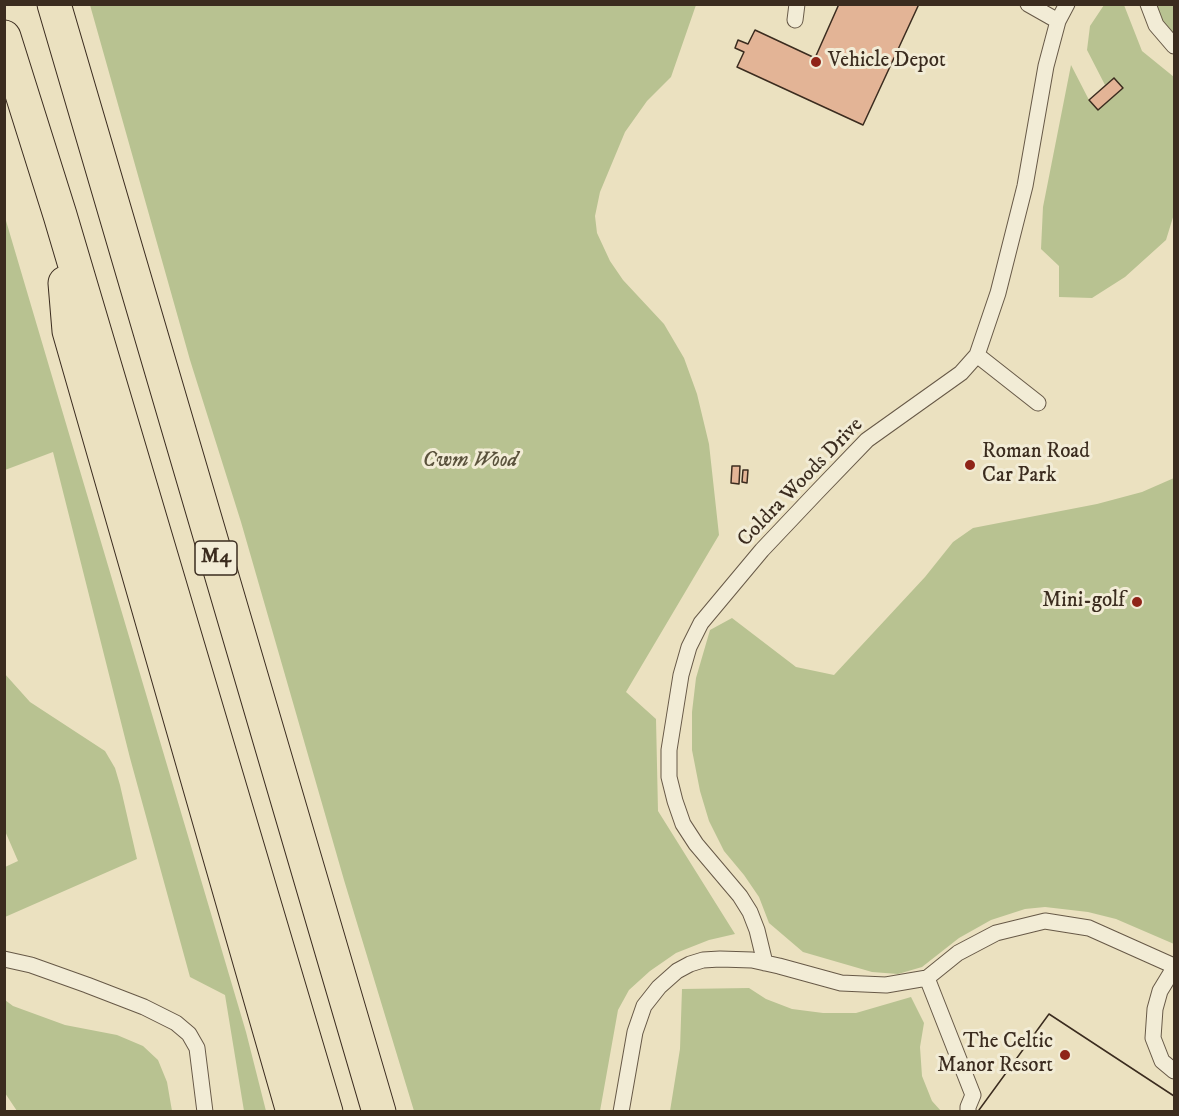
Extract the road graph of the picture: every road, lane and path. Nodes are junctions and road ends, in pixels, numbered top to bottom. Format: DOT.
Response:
graph roads {
  1 [pos="54,4"];
  2 [pos="797,4"];
  3 [pos="1028,4"];
  4 [pos="1067,4"];
  5 [pos="1148,4"];
  6 [pos="795,20"];
  7 [pos="1058,21"];
  8 [pos="4,37"];
  9 [pos="1174,46"];
  10 [pos="60,215"];
  11 [pos="977,355"];
  12 [pos="1038,403"];
  13 [pos="4,958"];
  14 [pos="765,963"];
  15 [pos="1174,967"];
  16 [pos="927,978"];
  17 [pos="1174,1071"];
  18 [pos="205,1112"];
  19 [pos="293,1112"];
  20 [pos="326,1112"];
  21 [pos="379,1112"];
  22 [pos="621,1112"];
  23 [pos="968,1112"];
  1 -- 21 [label="highway, M4"];
  2 -- 6 [label="lane"];
  3 -- 7 [label="lane"];
  4 -- 7 [label="lane, Coldra Woods Drive"];
  5 -- 9 [label="lane"];
  7 -- 11 [label="lane, Coldra Woods Drive"];
  8 -- 10 [label="highway, M4"];
  10 -- 19 [label="highway, M4"];
  10 -- 20 [label="highway, M4"];
  11 -- 12 [label="lane"];
  11 -- 14 [label="lane, Coldra Woods Drive"];
  13 -- 18 [label="lane"];
  14 -- 16 [label="lane"];
  14 -- 22 [label="lane"];
  15 -- 16 [label="lane"];
  15 -- 17 [label="lane"];
  16 -- 23 [label="lane"];
}
